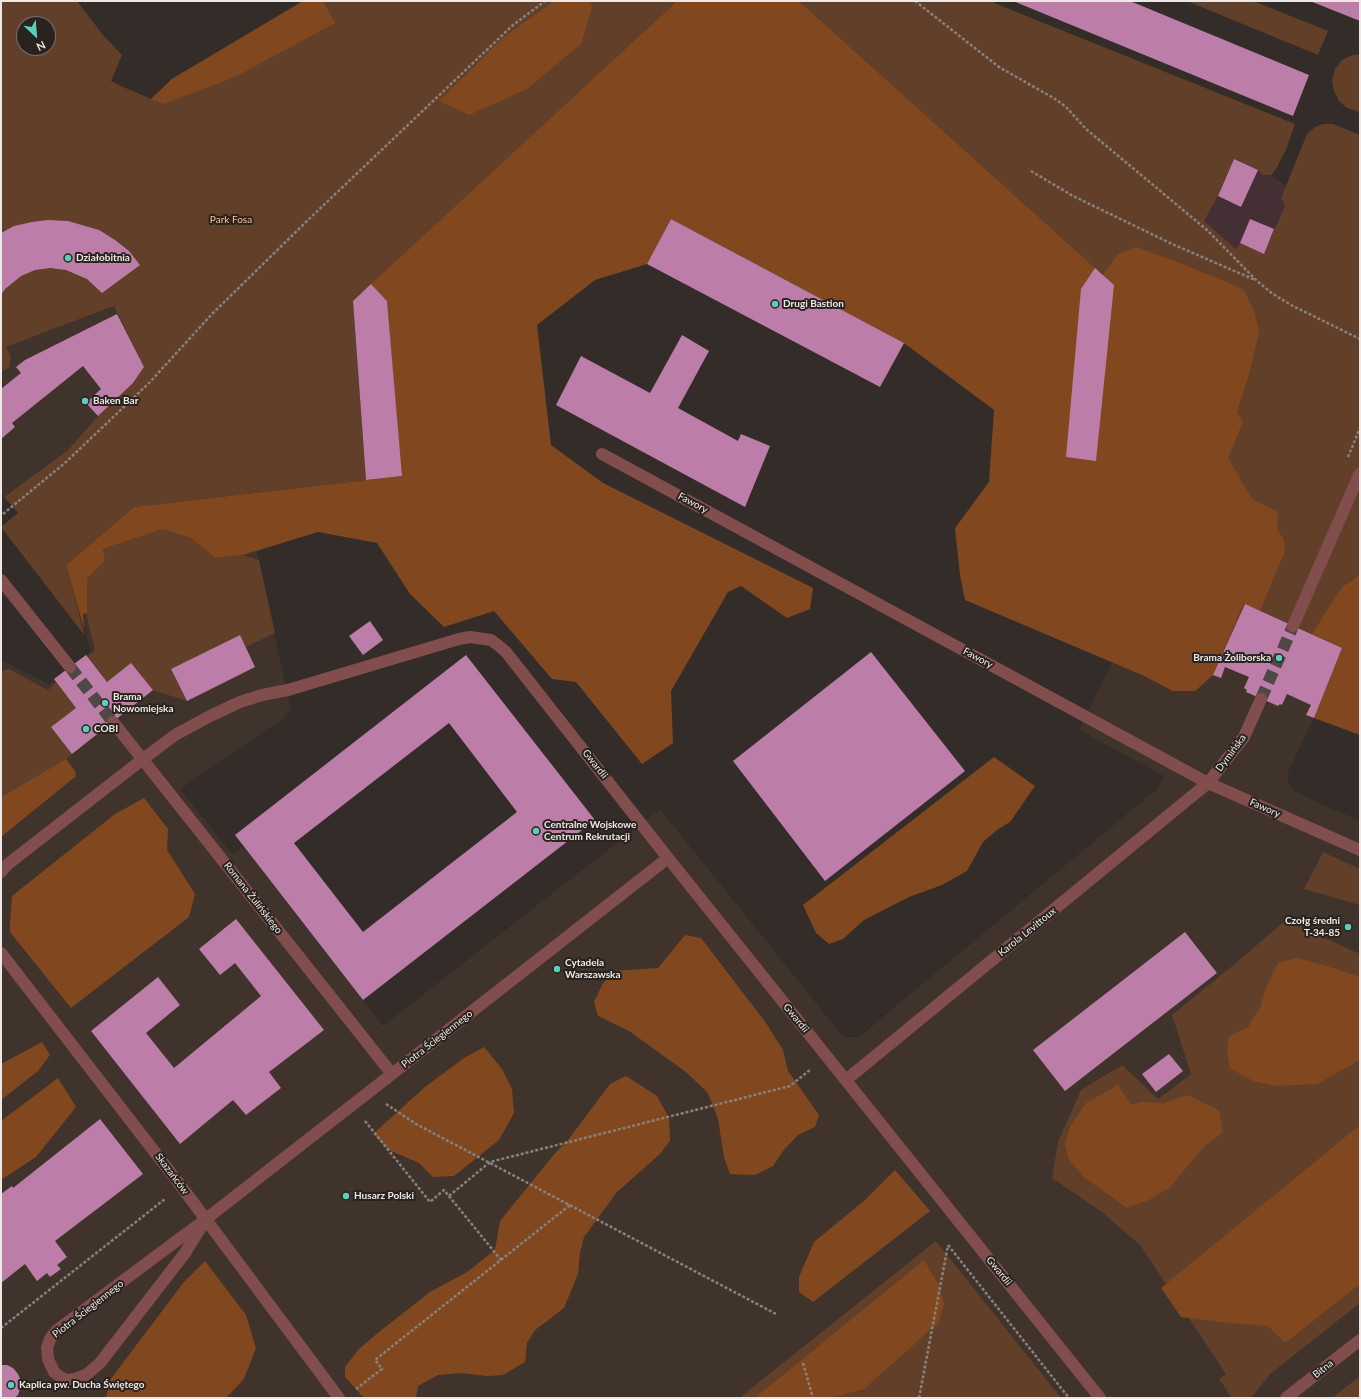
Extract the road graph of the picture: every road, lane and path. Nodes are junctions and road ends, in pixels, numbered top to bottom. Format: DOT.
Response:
graph roads {
  1 [pos="545,1"];
  2 [pos="914,1"];
  3 [pos="1031,170"];
  4 [pos="1257,280"];
  5 [pos="1360,339"];
  6 [pos="602,454"];
  7 [pos="1360,473"];
  8 [pos="3,514"];
  9 [pos="1,580"];
  10 [pos="1293,626"];
  11 [pos="70,667"];
  12 [pos="1261,699"];
  13 [pos="113,722"];
  14 [pos="142,759"];
  15 [pos="1208,783"];
  16 [pos="1360,850"];
  17 [pos="668,858"];
  18 [pos="1,872"];
  19 [pos="1,953"];
  20 [pos="827,1056"];
  21 [pos="392,1074"];
  22 [pos="846,1080"];
  23 [pos="369,1092"];
  24 [pos="352,1105"];
  25 [pos="490,1162"];
  26 [pos="181,1186"];
  27 [pos="449,1196"];
  28 [pos="570,1205"];
  29 [pos="206,1219"];
  30 [pos="500,1260"];
  31 [pos="776,1314"];
  32 [pos="1,1328"];
  33 [pos="1360,1340"];
  34 [pos="803,1363"];
  35 [pos="351,1393"];
  36 [pos="339,1398"];
  37 [pos="813,1398"];
  38 [pos="919,1398"];
  39 [pos="1069,1398"];
  40 [pos="1100,1398"];
  41 [pos="1286,1398"];
  1 -- 8 [label="path"];
  2 -- 4 [label="path"];
  3 -- 4 [label="path"];
  4 -- 5 [label="path"];
  6 -- 15 [label="lane, Fawory"];
  7 -- 10 [label="lane"];
  9 -- 11 [label="lane"];
  12 -- 15 [label="lane, Dymińska"];
  13 -- 14 [label="lane, Romana Żulińskiego"];
  14 -- 17 [label="lane, Gwardii"];
  14 -- 18 [label="lane"];
  14 -- 21 [label="lane, Romana Żulińskiego"];
  15 -- 16 [label="lane, Fawory"];
  15 -- 22 [label="lane, Karola Levittoux"];
  17 -- 20 [label="lane, Gwardii"];
  17 -- 21 [label="lane, Piotra Ściegiennego"];
  19 -- 26 [label="lane, Skazańców"];
  20 -- 22 [label="lane, Gwardii"];
  20 -- 25 [label="path"];
  21 -- 23 [label="lane, Piotra Ściegiennego"];
  22 -- 40 [label="lane, Gwardii"];
  23 -- 24 [label="lane, Piotra Ściegiennego"];
  23 -- 25 [label="path"];
  24 -- 27 [label="path"];
  24 -- 29 [label="lane, Piotra Ściegiennego"];
  25 -- 27 [label="path"];
  25 -- 28 [label="path"];
  26 -- 29 [label="lane, Skazańców"];
  26 -- 32 [label="path"];
  27 -- 30 [label="path"];
  28 -- 30 [label="path"];
  28 -- 31 [label="path"];
  29 -- 29 [label="lane, Piotra Ściegiennego"];
  29 -- 36 [label="lane, Skazańców"];
  30 -- 35 [label="path"];
  33 -- 41 [label="lane, Bitna"];
  34 -- 37 [label="path"];
  38 -- 39 [label="path"];
}
